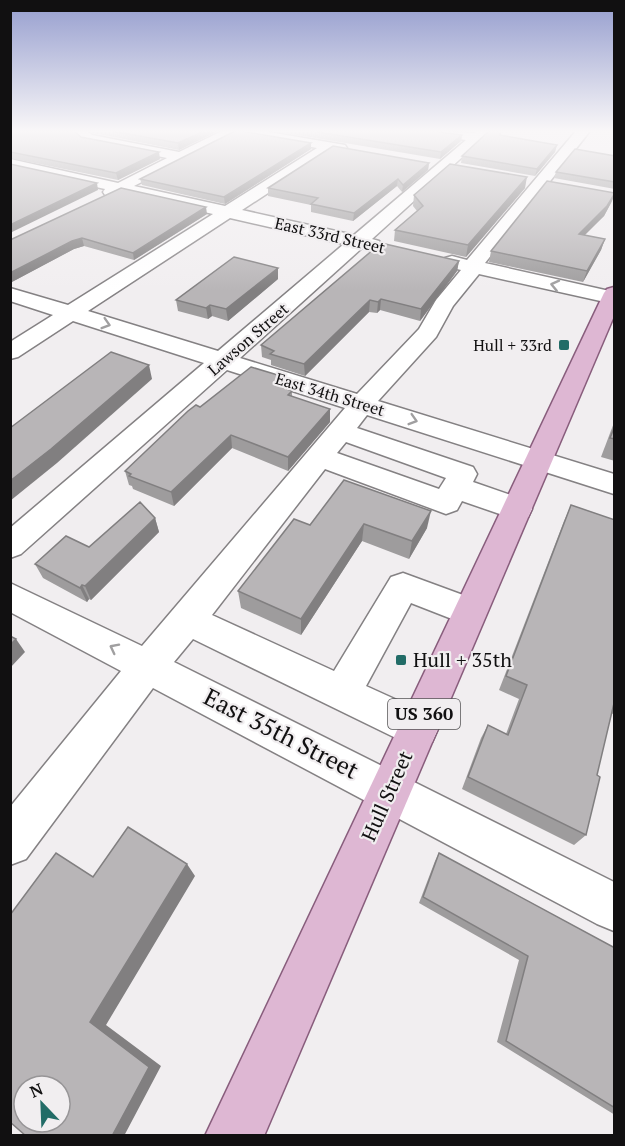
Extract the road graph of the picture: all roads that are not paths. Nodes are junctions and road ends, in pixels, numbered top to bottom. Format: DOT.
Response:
graph roads {
  1 [pos="104,184"];
  2 [pos="126,184"];
  3 [pos="271,184"];
  4 [pos="433,184"];
  5 [pos="539,184"];
  6 [pos="548,184"];
  7 [pos="561,187"];
  8 [pos="119,188"];
  9 [pos="99,198"];
  10 [pos="228,212"];
  11 [pos="358,241"];
  12 [pos="393,249"];
  13 [pos="440,259"];
  14 [pos="474,267"];
  15 [pos="10,294"];
  16 [pos="614,297"];
  17 [pos="71,313"];
  18 [pos="10,352"];
  19 [pos="223,361"];
  20 [pos="362,404"];
  21 [pos="340,431"];
  22 [pos="319,457"];
  23 [pos="538,459"];
  24 [pos="615,484"];
  25 [pos="455,487"];
  26 [pos="517,509"];
  27 [pos="10,546"];
  28 [pos="10,596"];
  29 [pos="470,612"];
  30 [pos="188,620"];
  31 [pos="148,666"];
  32 [pos="342,693"];
  33 [pos="418,729"];
  34 [pos="390,790"];
  35 [pos="10,843"];
  36 [pos="615,907"];
  37 [pos="234,1136"];
  1 -- 8 [label="street, East 33rd Street"];
  2 -- 8 [label="street"];
  3 -- 10 [label="street"];
  4 -- 11 [label="street, Lawson Street"];
  5 -- 14 [label="street"];
  6 -- 7 [label="street"];
  8 -- 9 [label="street"];
  8 -- 10 [label="street, East 33rd Street"];
  10 -- 11 [label="street, East 33rd Street"];
  10 -- 17 [label="street"];
  11 -- 12 [label="street, East 33rd Street"];
  11 -- 19 [label="street, Lawson Street"];
  13 -- 14 [label="street"];
  16 -- 14 [label="street, one-way"];
  14 -- 20 [label="street"];
  15 -- 17 [label="street, East 34th Street"];
  16 -- 23 [label="main road, Hull Street / US 360"];
  17 -- 18 [label="street"];
  17 -- 19 [label="street, East 34th Street, one-way"];
  19 -- 20 [label="street, East 34th Street"];
  19 -- 27 [label="street, Lawson Street"];
  20 -- 21 [label="street"];
  20 -- 23 [label="street, East 34th Street, one-way"];
  21 -- 22 [label="street"];
  21 -- 25 [label="street"];
  22 -- 25 [label="street"];
  22 -- 30 [label="street"];
  23 -- 24 [label="street, East 34th Street"];
  23 -- 26 [label="main road, Hull Street / US 360"];
  25 -- 26 [label="street"];
  26 -- 29 [label="main road, Hull Street / US 360"];
  31 -- 28 [label="street, East 35th Street, one-way"];
  29 -- 32 [label="street"];
  29 -- 33 [label="main road, Hull Street / US 360"];
  30 -- 31 [label="street"];
  30 -- 32 [label="street"];
  31 -- 34 [label="street, East 35th Street"];
  31 -- 35 [label="street"];
  32 -- 33 [label="street"];
  33 -- 34 [label="main road, Hull Street / US 360"];
  34 -- 36 [label="street, East 35th Street"];
  34 -- 37 [label="main road, Hull Street / US 360"];
}
